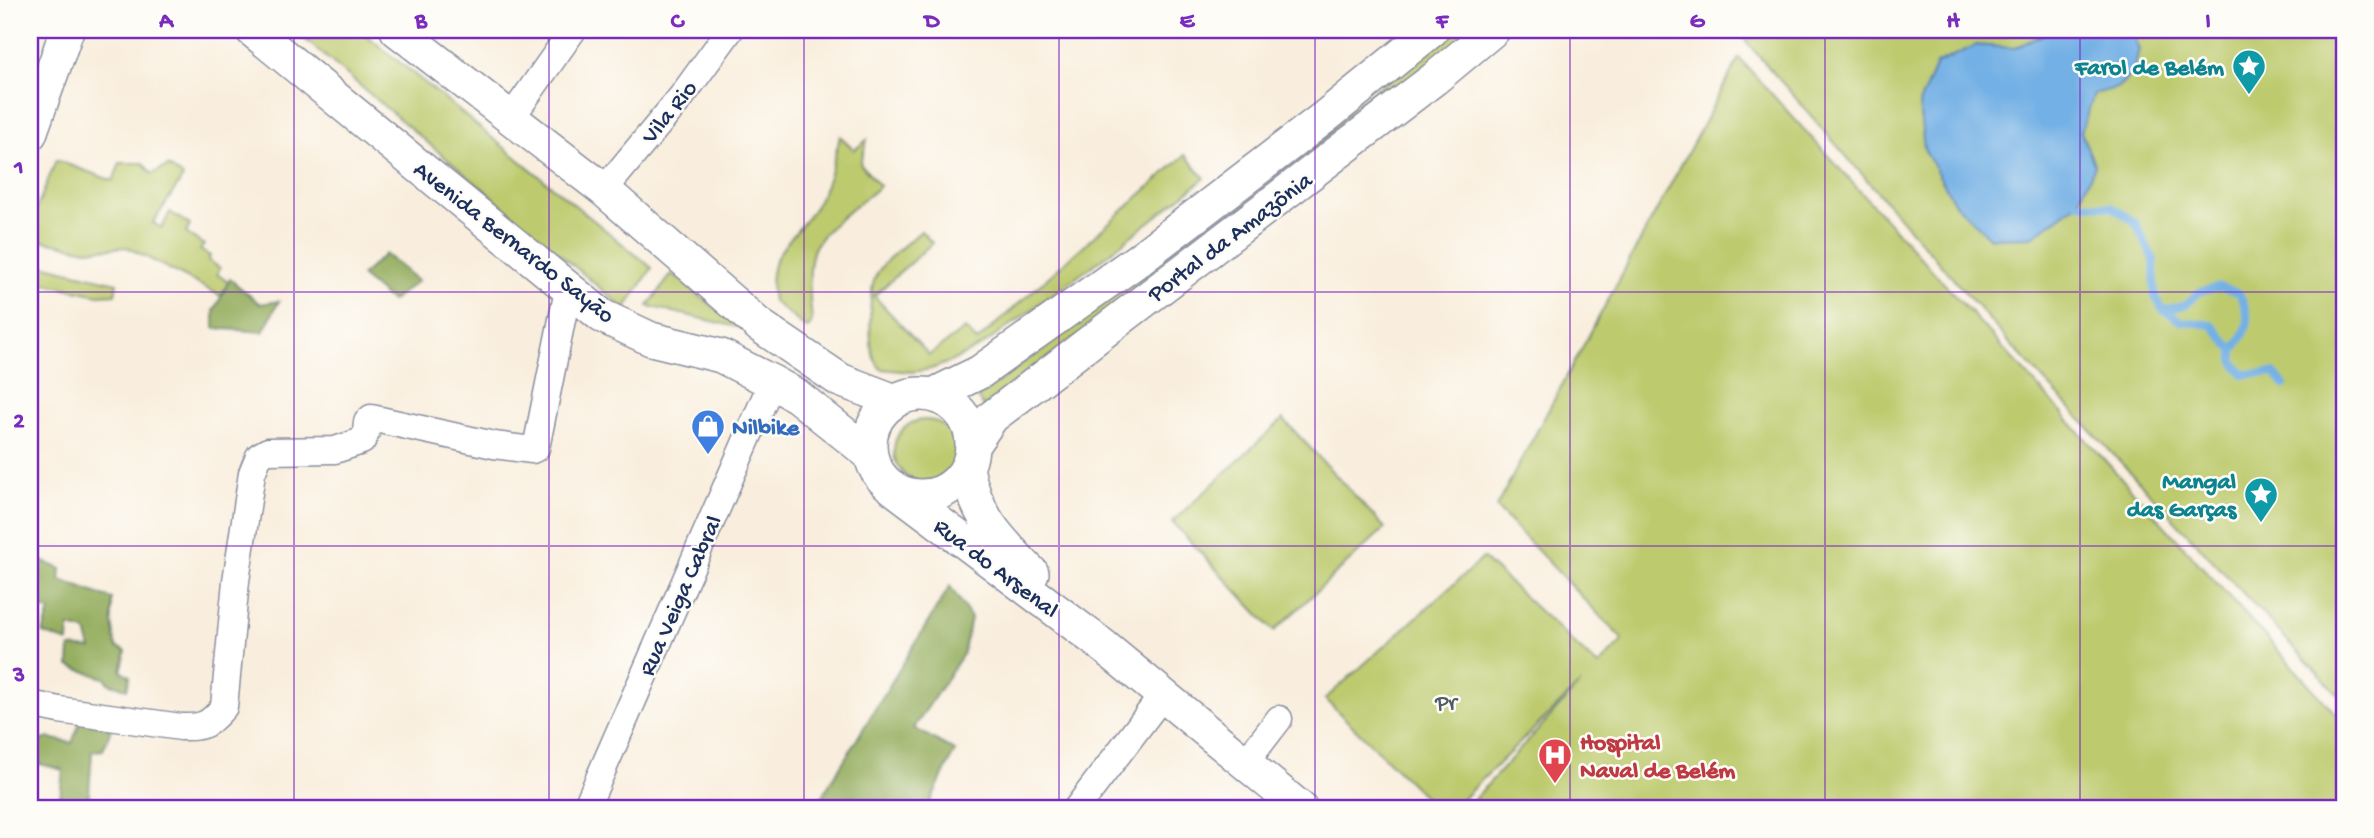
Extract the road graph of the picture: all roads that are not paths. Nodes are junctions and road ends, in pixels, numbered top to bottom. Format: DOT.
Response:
graph roads {
  1 [pos="67,30"];
  2 [pos="252,30"];
  3 [pos="397,30"];
  4 [pos="573,30"];
  5 [pos="730,30"];
  6 [pos="1432,30"];
  7 [pos="1493,30"];
  8 [pos="511,118"];
  9 [pos="30,134"];
  10 [pos="604,190"];
  11 [pos="568,290"];
  12 [pos="772,382"];
  13 [pos="933,396"];
  14 [pos="895,401"];
  15 [pos="871,455"];
  16 [pos="969,457"];
  17 [pos="893,488"];
  18 [pos="1101,645"];
  19 [pos="1162,696"];
  20 [pos="30,704"];
  21 [pos="1279,719"];
  22 [pos="1245,763"];
  23 [pos="586,808"];
  24 [pos="1076,808"];
  25 [pos="1300,808"];
  1 -- 9 [label="street"];
  2 -- 11 [label="street, Avenida Bernardo Sayão"];
  3 -- 8 [label="street"];
  4 -- 8 [label="street"];
  5 -- 10 [label="street, Vila Rio"];
  6 -- 13 [label="street, Portal da Amazônia"];
  7 -- 16 [label="street, Portal da Amazônia"];
  8 -- 10 [label="street"];
  10 -- 14 [label="street"];
  11 -- 12 [label="street, Avenida Bernardo Sayão"];
  11 -- 20 [label="street"];
  12 -- 15 [label="street, Avenida Bernardo Sayão"];
  12 -- 23 [label="street, Rua Veiga Cabral"];
  13 -- 14 [label="street"];
  13 -- 16 [label="street"];
  14 -- 15 [label="street"];
  15 -- 17 [label="street"];
  16 -- 17 [label="street"];
  16 -- 18 [label="street, Rua do Arsenal"];
  17 -- 18 [label="street, Rua do Arsenal"];
  18 -- 19 [label="street, Rua do Arsenal"];
  19 -- 22 [label="street, Rua do Arsenal"];
  19 -- 24 [label="street"];
  21 -- 22 [label="street"];
  22 -- 25 [label="street, Rua do Arsenal"];
}
